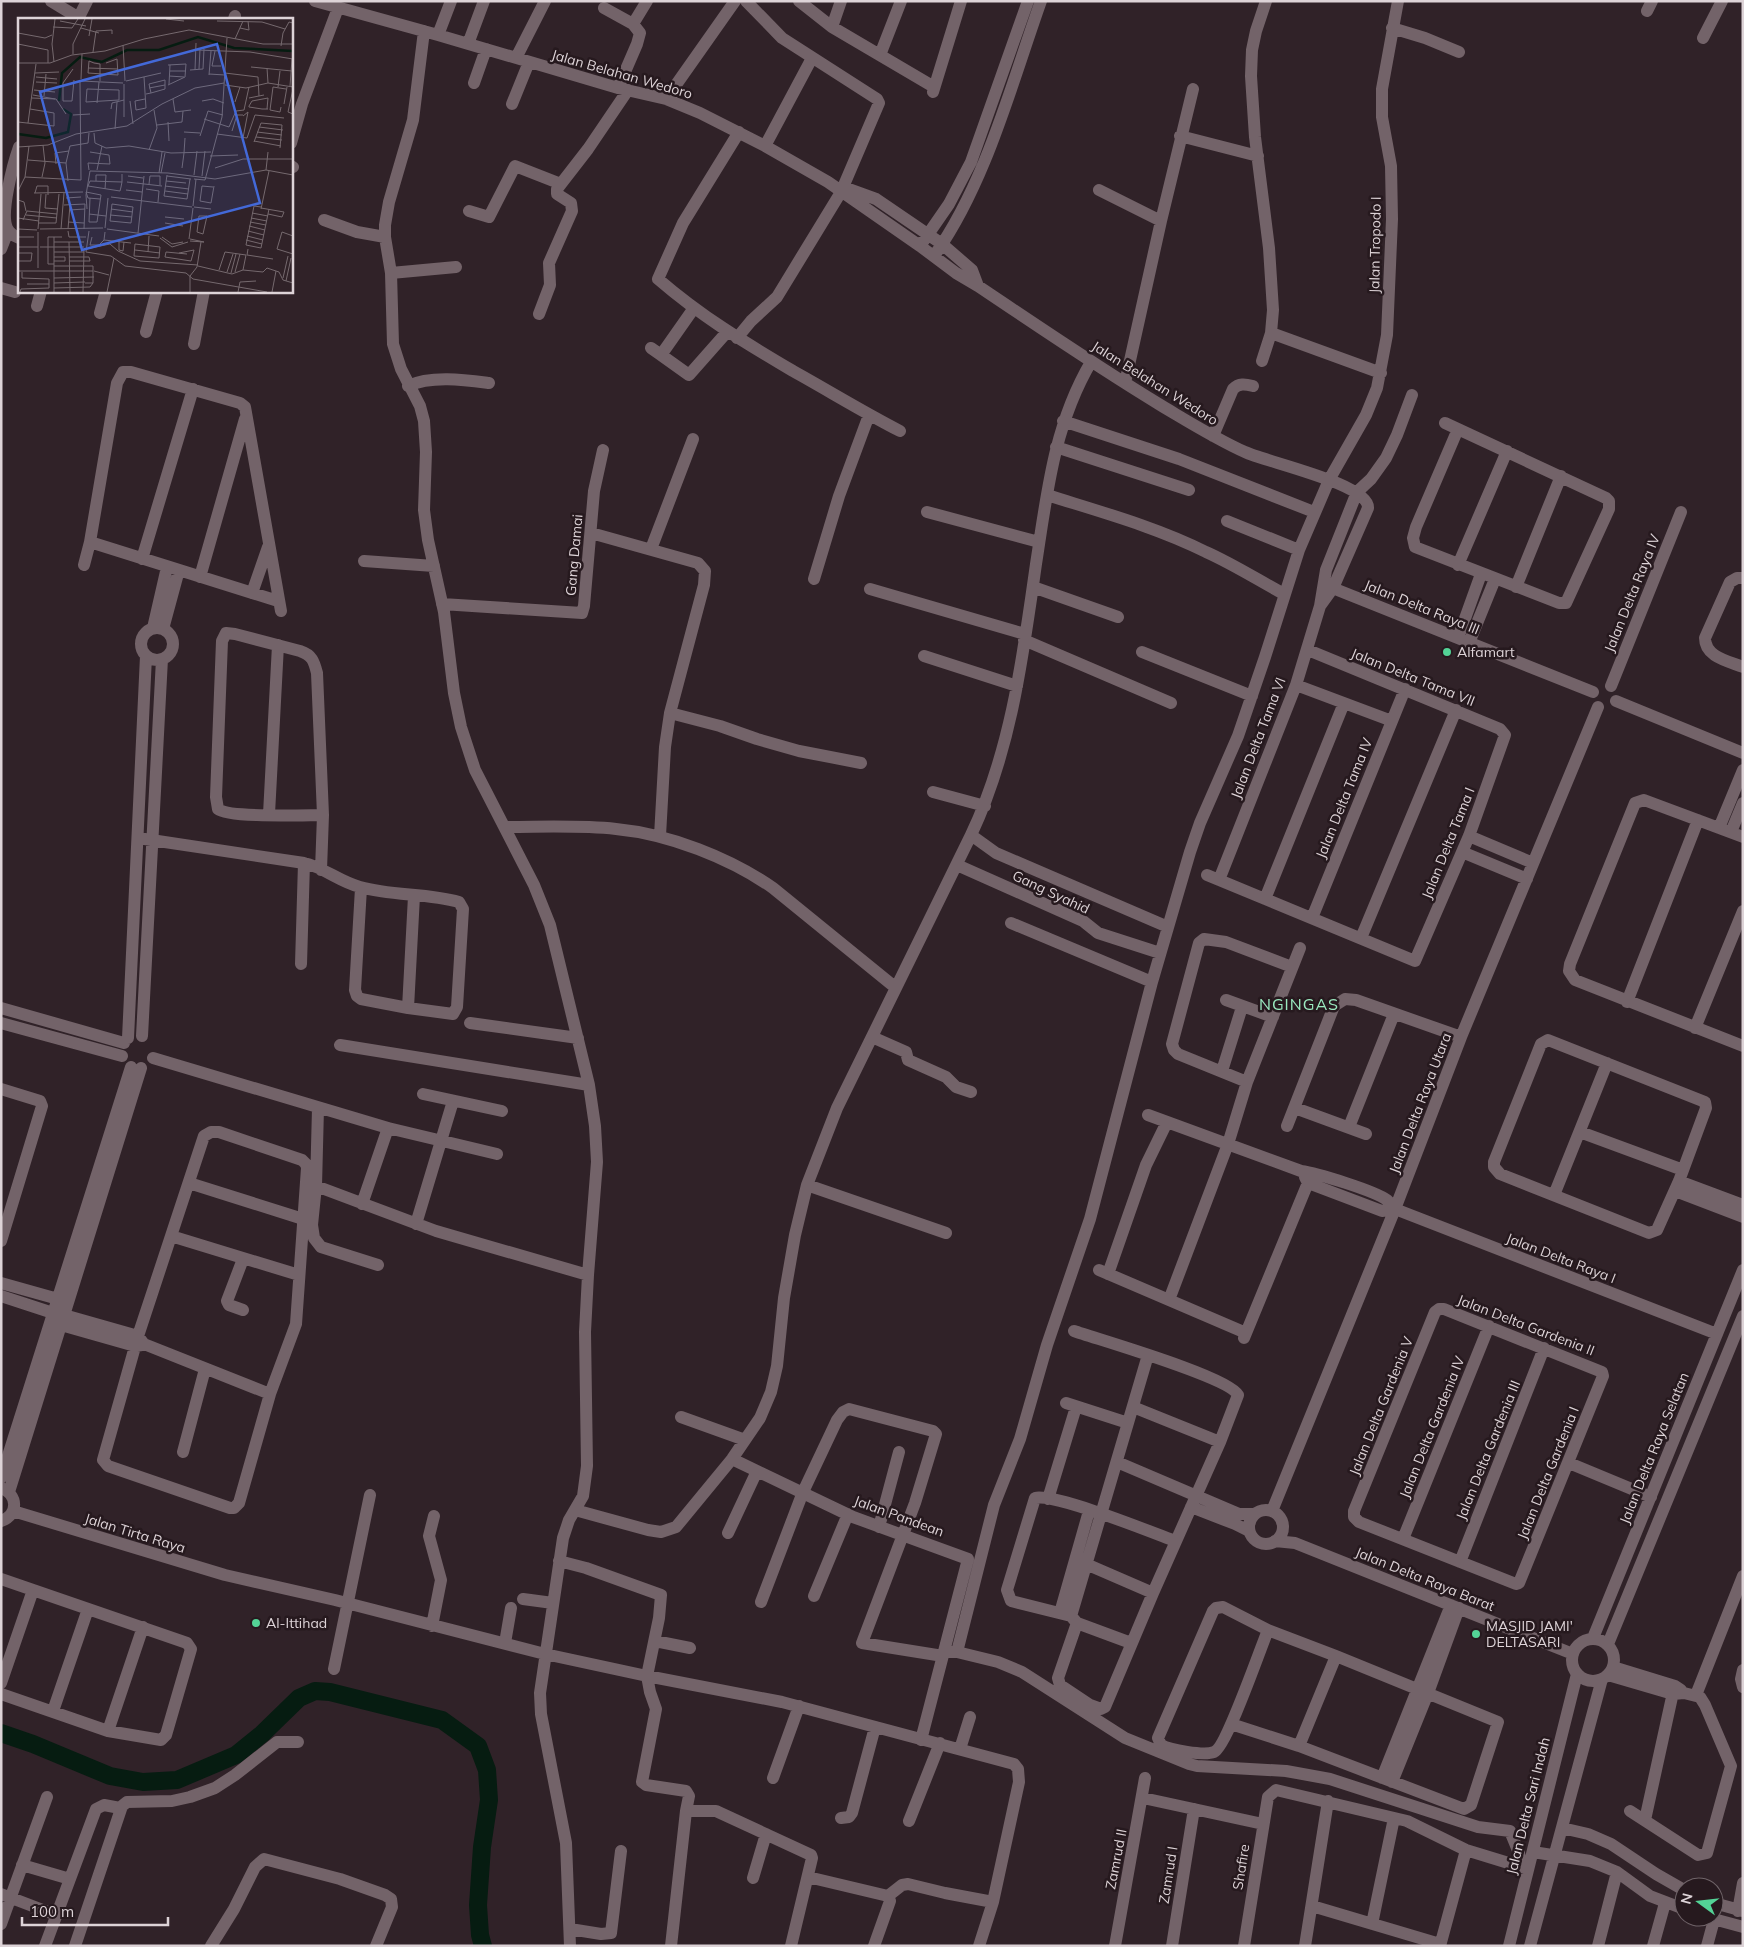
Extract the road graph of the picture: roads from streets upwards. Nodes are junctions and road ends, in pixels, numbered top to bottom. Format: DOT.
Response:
graph roads {
  1 [pos="51,1"];
  2 [pos="87,1"];
  3 [pos="451,1"];
  4 [pos="484,1"];
  5 [pos="545,1"];
  6 [pos="647,1"];
  7 [pos="735,1"];
  8 [pos="746,1"];
  9 [pos="799,1"];
  10 [pos="841,1"];
  11 [pos="901,1"];
  12 [pos="961,1"];
  13 [pos="1266,1"];
  14 [pos="1398,1"];
  15 [pos="1722,1"];
  16 [pos="319,2"];
  17 [pos="1031,3"];
  18 [pos="338,8"];
  19 [pos="604,8"];
  20 [pos="79,18"];
  21 [pos="633,24"];
  22 [pos="832,27"];
  23 [pos="1392,28"];
  24 [pos="424,31"];
  25 [pos="438,34"];
  26 [pos="1703,38"];
  27 [pos="468,44"];
  28 [pos="486,49"];
  29 [pos="1459,52"];
  30 [pos="880,55"];
  31 [pos="516,58"];
  32 [pos="812,58"];
  33 [pos="529,62"];
  34 [pos="474,82"];
  35 [pos="623,89"];
  36 [pos="1193,89"];
  37 [pos="666,99"];
  38 [pos="512,104"];
  39 [pos="739,132"];
  40 [pos="1180,136"];
  41 [pos="292,139"];
  42 [pos="765,146"];
  43 [pos="18,150"];
  44 [pos="1258,156"];
  45 [pos="561,184"];
  46 [pos="843,189"];
  47 [pos="1099,190"];
  48 [pos="13,195"];
  49 [pos="859,197"];
  50 [pos="469,211"];
  51 [pos="324,220"];
  52 [pos="1161,221"];
  53 [pos="8,229"];
  54 [pos="929,235"];
  55 [pos="385,238"];
  56 [pos="942,244"];
  57 [pos="920,246"];
  58 [pos="1,249"];
  59 [pos="934,256"];
  60 [pos="456,267"];
  61 [pos="391,273"];
  62 [pos="978,286"];
  63 [pos="1,288"];
  64 [pos="15,292"];
  65 [pos="41,292"];
  66 [pos="106,292"];
  67 [pos="157,292"];
  68 [pos="204,292"];
  69 [pos="37,306"];
  70 [pos="694,308"];
  71 [pos="100,314"];
  72 [pos="538,314"];
  73 [pos="146,332"];
  74 [pos="1271,333"];
  75 [pos="732,335"];
  76 [pos="194,344"];
  77 [pos="1262,361"];
  78 [pos="1091,362"];
  79 [pos="1381,373"];
  80 [pos="490,383"];
  81 [pos="1125,383"];
  82 [pos="413,384"];
  83 [pos="1253,386"];
  84 [pos="193,389"];
  85 [pos="1412,395"];
  86 [pos="869,415"];
  87 [pos="246,417"];
  88 [pos="1063,421"];
  89 [pos="1445,423"];
  90 [pos="1458,429"];
  91 [pos="900,431"];
  92 [pos="1213,436"];
  93 [pos="693,439"];
  94 [pos="1056,447"];
  95 [pos="603,450"];
  96 [pos="1507,451"];
  97 [pos="1561,476"];
  98 [pos="1330,480"];
  99 [pos="1188,490"];
  100 [pos="1357,492"];
  101 [pos="1047,495"];
  102 [pos="927,512"];
  103 [pos="1314,512"];
  104 [pos="1680,512"];
  105 [pos="1227,520"];
  106 [pos="591,534"];
  107 [pos="90,542"];
  108 [pos="1039,542"];
  109 [pos="269,545"];
  110 [pos="651,550"];
  111 [pos="1299,550"];
  112 [pos="142,559"];
  113 [pos="364,561"];
  114 [pos="84,565"];
  115 [pos="1458,565"];
  116 [pos="434,566"];
  117 [pos="173,568"];
  118 [pos="1481,574"];
  119 [pos="200,577"];
  120 [pos="1743,578"];
  121 [pos="814,579"];
  122 [pos="1495,579"];
  123 [pos="1328,586"];
  124 [pos="1033,587"];
  125 [pos="1516,587"];
  126 [pos="870,589"];
  127 [pos="252,593"];
  128 [pos="1284,594"];
  129 [pos="442,604"];
  130 [pos="1118,618"];
  131 [pos="158,629"];
  132 [pos="1025,637"];
  133 [pos="1464,640"];
  134 [pos="278,645"];
  135 [pos="1308,650"];
  136 [pos="1142,652"];
  137 [pos="146,656"];
  138 [pos="924,656"];
  139 [pos="162,659"];
  140 [pos="1743,667"];
  141 [pos="1296,685"];
  142 [pos="1016,686"];
  143 [pos="1611,686"];
  144 [pos="1406,689"];
  145 [pos="1593,692"];
  146 [pos="1252,696"];
  147 [pos="1616,701"];
  148 [pos="1171,703"];
  149 [pos="1344,703"];
  150 [pos="1598,707"];
  151 [pos="1456,710"];
  152 [pos="670,713"];
  153 [pos="1392,721"];
  154 [pos="1505,735"];
  155 [pos="1743,752"];
  156 [pos="861,763"];
  157 [pos="1743,770"];
  158 [pos="933,792"];
  159 [pos="1743,803"];
  160 [pos="985,806"];
  161 [pos="269,814"];
  162 [pos="323,815"];
  163 [pos="1698,820"];
  164 [pos="505,827"];
  165 [pos="1731,832"];
  166 [pos="971,835"];
  167 [pos="660,836"];
  168 [pos="1469,836"];
  169 [pos="138,838"];
  170 [pos="152,840"];
  171 [pos="1462,852"];
  172 [pos="304,863"];
  173 [pos="1533,863"];
  174 [pos="957,865"];
  175 [pos="321,870"];
  176 [pos="1207,875"];
  177 [pos="1527,879"];
  178 [pos="1219,880"];
  179 [pos="361,888"];
  180 [pos="414,896"];
  181 [pos="1265,899"];
  182 [pos="1743,911"];
  183 [pos="1312,918"];
  184 [pos="1011,923"];
  185 [pos="1168,927"];
  186 [pos="1361,938"];
  187 [pos="1300,948"];
  188 [pos="1160,953"];
  189 [pos="301,964"];
  190 [pos="1292,967"];
  191 [pos="1152,982"];
  192 [pos="896,988"];
  193 [pos="1226,1000"];
  194 [pos="1627,1002"];
  195 [pos="1242,1007"];
  196 [pos="1,1008"];
  197 [pos="408,1008"];
  198 [pos="1394,1014"];
  199 [pos="1273,1017"];
  200 [pos="1,1023"];
  201 [pos="470,1023"];
  202 [pos="1696,1028"];
  203 [pos="142,1036"];
  204 [pos="872,1036"];
  205 [pos="1461,1037"];
  206 [pos="578,1038"];
  207 [pos="126,1040"];
  208 [pos="340,1045"];
  209 [pos="1743,1046"];
  210 [pos="122,1056"];
  211 [pos="153,1058"];
  212 [pos="1607,1063"];
  213 [pos="136,1067"];
  214 [pos="1222,1071"];
  215 [pos="1247,1082"];
  216 [pos="589,1085"];
  217 [pos="1,1089"];
  218 [pos="971,1092"];
  219 [pos="423,1094"];
  220 [pos="453,1101"];
  221 [pos="318,1108"];
  222 [pos="1295,1108"];
  223 [pos="502,1111"];
  224 [pos="1288,1126"];
  225 [pos="1349,1127"];
  226 [pos="388,1128"];
  227 [pos="1580,1132"];
  228 [pos="1366,1134"];
  229 [pos="442,1141"];
  230 [pos="1228,1144"];
  231 [pos="497,1154"];
  232 [pos="1307,1175"];
  233 [pos="1679,1181"];
  234 [pos="189,1183"];
  235 [pos="807,1185"];
  236 [pos="316,1186"];
  237 [pos="1554,1195"];
  238 [pos="362,1204"];
  239 [pos="1743,1205"];
  240 [pos="1395,1209"];
  241 [pos="1743,1217"];
  242 [pos="303,1218"];
  243 [pos="416,1224"];
  244 [pos="946,1232"];
  245 [pos="171,1236"];
  246 [pos="1,1241"];
  247 [pos="243,1259"];
  248 [pos="378,1265"];
  249 [pos="1743,1270"];
  250 [pos="299,1275"];
  251 [pos="588,1275"];
  252 [pos="1,1283"];
  253 [pos="1,1296"];
  254 [pos="58,1299"];
  255 [pos="1169,1300"];
  256 [pos="243,1310"];
  257 [pos="1435,1312"];
  258 [pos="1743,1316"];
  259 [pos="60,1318"];
  260 [pos="1489,1326"];
  261 [pos="1074,1331"];
  262 [pos="1717,1334"];
  263 [pos="139,1342"];
  264 [pos="1544,1348"];
  265 [pos="1148,1355"];
  266 [pos="205,1370"];
  267 [pos="1603,1376"];
  268 [pos="270,1394"];
  269 [pos="1134,1407"];
  270 [pos="681,1417"];
  271 [pos="1128,1423"];
  272 [pos="745,1440"];
  273 [pos="1220,1442"];
  274 [pos="183,1452"];
  275 [pos="899,1452"];
  276 [pos="732,1459"];
  277 [pos="1117,1462"];
  278 [pos="1569,1463"];
  279 [pos="757,1472"];
  280 [pos="1,1478"];
  281 [pos="5,1490"];
  282 [pos="803,1492"];
  283 [pos="370,1495"];
  284 [pos="1651,1497"];
  285 [pos="1048,1499"];
  286 [pos="1194,1502"];
  287 [pos="575,1510"];
  288 [pos="1089,1511"];
  289 [pos="1272,1511"];
  290 [pos="13,1512"];
  291 [pos="848,1514"];
  292 [pos="1102,1514"];
  293 [pos="1254,1514"];
  294 [pos="434,1516"];
  295 [pos="1,1521"];
  296 [pos="879,1526"];
  297 [pos="1249,1531"];
  298 [pos="728,1533"];
  299 [pos="903,1535"];
  300 [pos="1279,1535"];
  301 [pos="1403,1539"];
  302 [pos="1176,1541"];
  303 [pos="558,1561"];
  304 [pos="1460,1562"];
  305 [pos="1086,1564"];
  306 [pos="1743,1576"];
  307 [pos="1,1579"];
  308 [pos="33,1590"];
  309 [pos="1739,1592"];
  310 [pos="1153,1593"];
  311 [pos="814,1596"];
  312 [pos="523,1599"];
  313 [pos="761,1602"];
  314 [pos="346,1603"];
  315 [pos="553,1604"];
  316 [pos="1455,1607"];
  317 [pos="511,1608"];
  318 [pos="88,1609"];
  319 [pos="1069,1617"];
  320 [pos="432,1626"];
  321 [pos="143,1627"];
  322 [pos="1268,1630"];
  323 [pos="1593,1638"];
  324 [pos="655,1641"];
  325 [pos="506,1643"];
  326 [pos="1132,1643"];
  327 [pos="1608,1644"];
  328 [pos="690,1648"];
  329 [pos="545,1654"];
  330 [pos="1573,1654"];
  331 [pos="946,1656"];
  332 [pos="1336,1656"];
  333 [pos="334,1669"];
  334 [pos="1577,1674"];
  335 [pos="1608,1674"];
  336 [pos="647,1676"];
  337 [pos="1,1683"];
  338 [pos="1423,1691"];
  339 [pos="1677,1691"];
  340 [pos="1,1694"];
  341 [pos="800,1706"];
  342 [pos="53,1711"];
  343 [pos="970,1717"];
  344 [pos="1231,1724"];
  345 [pos="875,1727"];
  346 [pos="108,1731"];
  347 [pos="921,1740"];
  348 [pos="298,1742"];
  349 [pos="940,1743"];
  350 [pos="1299,1746"];
  351 [pos="960,1749"];
  352 [pos="773,1778"];
  353 [pos="1145,1778"];
  354 [pos="1387,1780"];
  355 [pos="47,1798"];
  356 [pos="1143,1798"];
  357 [pos="1328,1801"];
  358 [pos="120,1808"];
  359 [pos="1194,1809"];
  360 [pos="686,1811"];
  361 [pos="841,1818"];
  362 [pos="1394,1818"];
  363 [pos="909,1821"];
  364 [pos="1263,1824"];
  365 [pos="1562,1828"];
  366 [pos="766,1834"];
  367 [pos="1466,1850"];
  368 [pos="621,1852"];
  369 [pos="1533,1852"];
  370 [pos="1554,1856"];
  371 [pos="22,1865"];
  372 [pos="1524,1868"];
  373 [pos="1617,1872"];
  374 [pos="808,1877"];
  375 [pos="753,1878"];
  376 [pos="70,1879"];
  377 [pos="1743,1883"];
  378 [pos="1674,1884"];
  379 [pos="6,1896"];
  380 [pos="888,1896"];
  381 [pos="993,1902"];
  382 [pos="1665,1903"];
  383 [pos="1312,1906"];
  384 [pos="1674,1906"];
  385 [pos="1724,1906"];
  386 [pos="1740,1911"];
  387 [pos="56,1915"];
  388 [pos="1724,1922"];
  389 [pos="1,1924"];
  390 [pos="1372,1924"];
  391 [pos="1709,1927"];
  392 [pos="1743,1927"];
  393 [pos="570,1930"];
  394 [pos="1511,1940"];
  395 [pos="1530,1942"];
  396 [pos="1440,1945"];
  397 [pos="45,1946"];
  398 [pos="75,1946"];
  399 [pos="211,1946"];
  400 [pos="376,1946"];
  401 [pos="570,1946"];
  402 [pos="671,1946"];
  403 [pos="791,1946"];
  404 [pos="874,1946"];
  405 [pos="979,1946"];
  406 [pos="1115,1946"];
  407 [pos="1172,1946"];
  408 [pos="1244,1946"];
  409 [pos="1305,1946"];
  410 [pos="1598,1946"];
  411 [pos="1653,1946"];
  412 [pos="1707,1946"];
  1 -- 20 [label="street"];
  2 -- 20 [label="street"];
  3 -- 25 [label="street"];
  4 -- 27 [label="street"];
  5 -- 31 [label="street"];
  6 -- 21 [label="street"];
  7 -- 37 [label="street"];
  8 -- 32 [label="street"];
  9 -- 22 [label="street"];
  10 -- 22 [label="street"];
  11 -- 30 [label="street"];
  12 -- 30 [label="street"];
  13 -- 44 [label="street"];
  14 -- 23 [label="street, Jalan Tropodo I"];
  15 -- 26 [label="street"];
  16 -- 18 [label="street, Jalan Belahan Wedoro"];
  17 -- 54 [label="street"];
  17 -- 56 [label="street"];
  18 -- 24 [label="street, Jalan Belahan Wedoro"];
  18 -- 41 [label="street"];
  19 -- 21 [label="street"];
  21 -- 35 [label="street"];
  22 -- 30 [label="street"];
  23 -- 29 [label="street"];
  23 -- 79 [label="street, Jalan Tropodo I"];
  24 -- 25 [label="street, Jalan Belahan Wedoro"];
  24 -- 55 [label="street"];
  25 -- 27 [label="street, Jalan Belahan Wedoro"];
  27 -- 28 [label="street, Jalan Belahan Wedoro"];
  28 -- 31 [label="street, Jalan Belahan Wedoro"];
  28 -- 34 [label="street"];
  31 -- 33 [label="street, Jalan Belahan Wedoro"];
  32 -- 42 [label="street"];
  32 -- 46 [label="street"];
  33 -- 35 [label="street, Jalan Belahan Wedoro"];
  33 -- 38 [label="street"];
  35 -- 37 [label="street, Jalan Belahan Wedoro"];
  35 -- 45 [label="street"];
  36 -- 40 [label="street"];
  37 -- 39 [label="street, Jalan Belahan Wedoro"];
  39 -- 42 [label="street, Jalan Belahan Wedoro"];
  39 -- 70 [label="street"];
  40 -- 44 [label="street"];
  40 -- 52 [label="street"];
  42 -- 46 [label="street, Jalan Belahan Wedoro"];
  43 -- 48 [label="street"];
  44 -- 74 [label="street"];
  45 -- 50 [label="street"];
  45 -- 72 [label="street"];
  46 -- 49 [label="street, Jalan Belahan Wedoro"];
  46 -- 75 [label="street"];
  47 -- 52 [label="street"];
  48 -- 53 [label="street"];
  49 -- 54 [label="street, Jalan Belahan Wedoro"];
  49 -- 57 [label="street, Jalan Belahan Wedoro"];
  51 -- 55 [label="street"];
  52 -- 81 [label="street"];
  53 -- 58 [label="street"];
  54 -- 56 [label="street, Jalan Belahan Wedoro"];
  54 -- 57 [label="street"];
  55 -- 61 [label="street"];
  56 -- 59 [label="street"];
  56 -- 62 [label="street, Jalan Belahan Wedoro"];
  57 -- 59 [label="street, Jalan Belahan Wedoro"];
  59 -- 62 [label="street, Jalan Belahan Wedoro"];
  60 -- 61 [label="street"];
  61 -- 82 [label="street"];
  62 -- 78 [label="street, Jalan Belahan Wedoro"];
  63 -- 64 [label="street"];
  65 -- 69 [label="street"];
  66 -- 71 [label="street"];
  67 -- 73 [label="street"];
  68 -- 76 [label="street"];
  70 -- 75 [label="street"];
  70 -- 75 [label="street"];
  74 -- 77 [label="street"];
  74 -- 79 [label="street"];
  75 -- 86 [label="street"];
  78 -- 81 [label="street, Jalan Belahan Wedoro"];
  78 -- 88 [label="street"];
  79 -- 98 [label="street, Jalan Tropodo I"];
  80 -- 82 [label="street"];
  81 -- 92 [label="street, Jalan Belahan Wedoro"];
  82 -- 116 [label="street"];
  83 -- 92 [label="street"];
  84 -- 87 [label="street"];
  84 -- 107 [label="street"];
  84 -- 112 [label="street"];
  85 -- 100 [label="street"];
  86 -- 91 [label="street"];
  86 -- 121 [label="street"];
  87 -- 109 [label="street"];
  87 -- 119 [label="street"];
  88 -- 94 [label="street"];
  88 -- 103 [label="street"];
  89 -- 90 [label="street"];
  90 -- 96 [label="street"];
  90 -- 115 [label="street"];
  92 -- 98 [label="street, Jalan Belahan Wedoro"];
  93 -- 110 [label="street"];
  94 -- 99 [label="street"];
  94 -- 101 [label="street"];
  95 -- 106 [label="street, Gang Damai"];
  96 -- 97 [label="street"];
  96 -- 115 [label="street"];
  97 -- 125 [label="street"];
  97 -- 125 [label="street"];
  98 -- 100 [label="street, Jalan Belahan Wedoro"];
  98 -- 103 [label="street, Jalan Tropodo I"];
  100 -- 123 [label="street, Jalan Delta Tama VI"];
  101 -- 108 [label="street"];
  101 -- 128 [label="street"];
  102 -- 108 [label="street"];
  103 -- 111 [label="street, Jalan Tropodo I"];
  104 -- 143 [label="street, Jalan Delta Raya IV"];
  105 -- 111 [label="street"];
  106 -- 110 [label="street"];
  106 -- 129 [label="street, Gang Damai"];
  107 -- 112 [label="street"];
  107 -- 114 [label="street"];
  108 -- 124 [label="street"];
  109 -- 127 [label="street"];
  109 -- 127 [label="street"];
  110 -- 152 [label="street"];
  111 -- 128 [label="street, Jalan Tropodo I"];
  112 -- 117 [label="street"];
  113 -- 116 [label="street"];
  115 -- 118 [label="street"];
  116 -- 129 [label="street"];
  117 -- 119 [label="street"];
  117 -- 131 [label="street"];
  118 -- 122 [label="street"];
  118 -- 133 [label="street"];
  119 -- 127 [label="street"];
  120 -- 140 [label="street"];
  122 -- 125 [label="street"];
  122 -- 133 [label="street"];
  123 -- 133 [label="street, Jalan Delta Raya III"];
  123 -- 135 [label="street, Jalan Delta Tama VI"];
  124 -- 130 [label="street"];
  124 -- 132 [label="street"];
  126 -- 132 [label="street"];
  128 -- 146 [label="street, Jalan Tropodo I"];
  129 -- 164 [label="street"];
  131 -- 137 [label="street"];
  131 -- 139 [label="street"];
  132 -- 142 [label="street"];
  132 -- 148 [label="street"];
  133 -- 145 [label="street, Jalan Delta Raya III"];
  134 -- 161 [label="street"];
  134 -- 161 [label="street"];
  134 -- 162 [label="street"];
  135 -- 141 [label="street, Jalan Delta Tama VI"];
  135 -- 144 [label="street, Jalan Delta Tama VII"];
  136 -- 146 [label="street"];
  137 -- 139 [label="street"];
  137 -- 169 [label="street"];
  138 -- 142 [label="street"];
  139 -- 170 [label="street"];
  141 -- 149 [label="street"];
  141 -- 178 [label="street, Jalan Delta Tama VI"];
  142 -- 160 [label="street"];
  143 -- 145 [label="street"];
  143 -- 147 [label="street"];
  144 -- 151 [label="street, Jalan Delta Tama VII"];
  144 -- 153 [label="street, Jalan Delta Tama IV"];
  145 -- 150 [label="street"];
  146 -- 185 [label="street, Jalan Tropodo I"];
  147 -- 150 [label="street"];
  147 -- 155 [label="street"];
  149 -- 153 [label="street"];
  149 -- 181 [label="street"];
  150 -- 173 [label="street, Jalan Delta Raya Utara"];
  151 -- 154 [label="street, Jalan Delta Tama VII"];
  151 -- 186 [label="street"];
  152 -- 156 [label="street"];
  152 -- 167 [label="street"];
  153 -- 183 [label="street, Jalan Delta Tama IV"];
  154 -- 168 [label="street, Jalan Delta Tama I"];
  157 -- 165 [label="street"];
  158 -- 160 [label="street"];
  159 -- 165 [label="street"];
  160 -- 166 [label="street"];
  161 -- 162 [label="street"];
  162 -- 175 [label="street"];
  163 -- 165 [label="street"];
  163 -- 194 [label="street"];
  163 -- 194 [label="street"];
  164 -- 167 [label="street"];
  164 -- 206 [label="street"];
  166 -- 174 [label="street"];
  166 -- 185 [label="street"];
  167 -- 192 [label="street"];
  168 -- 171 [label="street, Jalan Delta Tama I"];
  168 -- 173 [label="street"];
  169 -- 170 [label="street"];
  169 -- 207 [label="street"];
  170 -- 172 [label="street"];
  170 -- 203 [label="street"];
  171 -- 177 [label="street"];
  171 -- 186 [label="street, Jalan Delta Tama I"];
  172 -- 175 [label="street"];
  172 -- 189 [label="street"];
  173 -- 177 [label="street, Jalan Delta Raya Utara"];
  174 -- 188 [label="street, Gang Syahid"];
  174 -- 192 [label="street"];
  175 -- 179 [label="street"];
  176 -- 178 [label="street"];
  177 -- 205 [label="street, Jalan Delta Raya Utara"];
  178 -- 181 [label="street"];
  179 -- 180 [label="street"];
  179 -- 197 [label="street"];
  180 -- 197 [label="street"];
  180 -- 197 [label="street"];
  181 -- 183 [label="street"];
  182 -- 202 [label="street"];
  183 -- 186 [label="street"];
  184 -- 191 [label="street"];
  185 -- 188 [label="street, Jalan Tropodo I"];
  187 -- 190 [label="street"];
  188 -- 191 [label="street, Jalan Tropodo I"];
  190 -- 199 [label="street"];
  190 -- 214 [label="street"];
  191 -- 331 [label="street, Jalan Tropodo I"];
  192 -- 204 [label="street"];
  193 -- 195 [label="street"];
  194 -- 202 [label="street"];
  195 -- 199 [label="street"];
  195 -- 214 [label="street"];
  196 -- 207 [label="street"];
  198 -- 205 [label="street"];
  198 -- 222 [label="street"];
  198 -- 225 [label="street"];
  199 -- 215 [label="street"];
  200 -- 210 [label="street"];
  201 -- 206 [label="street"];
  202 -- 209 [label="street"];
  203 -- 207 [label="street"];
  203 -- 211 [label="street"];
  204 -- 218 [label="street"];
  204 -- 235 [label="street"];
  205 -- 240 [label="street, Jalan Delta Raya Utara"];
  206 -- 216 [label="street"];
  207 -- 210 [label="street"];
  208 -- 216 [label="street"];
  210 -- 213 [label="street"];
  211 -- 213 [label="street"];
  211 -- 221 [label="street"];
  212 -- 227 [label="street"];
  212 -- 233 [label="street"];
  212 -- 237 [label="street"];
  213 -- 254 [label="street"];
  213 -- 259 [label="street"];
  214 -- 215 [label="street"];
  215 -- 230 [label="street"];
  216 -- 251 [label="street"];
  217 -- 246 [label="street"];
  219 -- 220 [label="street"];
  220 -- 223 [label="street"];
  220 -- 229 [label="street"];
  221 -- 226 [label="street"];
  221 -- 236 [label="street"];
  222 -- 224 [label="street"];
  222 -- 225 [label="street"];
  225 -- 228 [label="street"];
  226 -- 229 [label="street"];
  226 -- 238 [label="street"];
  227 -- 233 [label="street"];
  227 -- 237 [label="street"];
  229 -- 231 [label="street"];
  229 -- 243 [label="street"];
  230 -- 232 [label="street, Jalan Delta Raya I"];
  230 -- 255 [label="street"];
  230 -- 255 [label="street, Jalan Delta Raya I"];
  232 -- 240 [label="street, Jalan Delta Raya I"];
  232 -- 255 [label="street"];
  233 -- 237 [label="street"];
  233 -- 239 [label="street"];
  233 -- 241 [label="street"];
  234 -- 242 [label="street"];
  234 -- 242 [label="street"];
  234 -- 245 [label="street"];
  235 -- 244 [label="street"];
  235 -- 272 [label="street"];
  236 -- 238 [label="street"];
  236 -- 248 [label="street"];
  238 -- 243 [label="street"];
  240 -- 262 [label="street, Jalan Delta Raya I"];
  240 -- 289 [label="street, Jalan Delta Raya Utara"];
  242 -- 250 [label="street"];
  243 -- 251 [label="street"];
  245 -- 247 [label="street"];
  245 -- 263 [label="street"];
  247 -- 250 [label="street"];
  247 -- 256 [label="street"];
  249 -- 262 [label="street, Jalan Delta Raya Selatan"];
  250 -- 268 [label="street"];
  251 -- 287 [label="street"];
  252 -- 254 [label="street"];
  253 -- 259 [label="street"];
  254 -- 259 [label="street"];
  257 -- 260 [label="street, Jalan Delta Gardenia II"];
  257 -- 301 [label="street, Jalan Delta Gardenia V"];
  258 -- 327 [label="street"];
  259 -- 263 [label="street"];
  259 -- 280 [label="street"];
  259 -- 281 [label="street"];
  260 -- 264 [label="street, Jalan Delta Gardenia II"];
  260 -- 301 [label="street, Jalan Delta Gardenia IV"];
  261 -- 265 [label="street"];
  262 -- 284 [label="street, Jalan Delta Raya Selatan"];
  263 -- 266 [label="street"];
  263 -- 268 [label="street"];
  264 -- 267 [label="street, Jalan Delta Gardenia II"];
  264 -- 304 [label="street, Jalan Delta Gardenia III"];
  265 -- 269 [label="street"];
  265 -- 273 [label="street"];
  266 -- 268 [label="street"];
  266 -- 274 [label="street"];
  267 -- 278 [label="street, Jalan Delta Gardenia I"];
  269 -- 271 [label="street"];
  269 -- 273 [label="street"];
  270 -- 272 [label="street"];
  271 -- 277 [label="street"];
  271 -- 285 [label="street"];
  272 -- 276 [label="street"];
  273 -- 286 [label="street"];
  275 -- 296 [label="street"];
  276 -- 279 [label="street, Jalan Pandean"];
  276 -- 287 [label="street"];
  277 -- 286 [label="street"];
  277 -- 292 [label="street"];
  278 -- 284 [label="street"];
  278 -- 304 [label="street, Jalan Delta Gardenia I"];
  279 -- 282 [label="street, Jalan Pandean"];
  279 -- 298 [label="street"];
  281 -- 290 [label="street"];
  282 -- 291 [label="street, Jalan Pandean"];
  282 -- 299 [label="street"];
  282 -- 313 [label="street"];
  283 -- 314 [label="street"];
  284 -- 323 [label="street, Jalan Delta Raya Selatan"];
  285 -- 288 [label="street"];
  285 -- 319 [label="street"];
  286 -- 293 [label="street"];
  286 -- 297 [label="street"];
  286 -- 302 [label="street"];
  287 -- 303 [label="street"];
  288 -- 292 [label="street"];
  288 -- 319 [label="street"];
  289 -- 293 [label="street"];
  289 -- 300 [label="street"];
  290 -- 295 [label="street"];
  290 -- 314 [label="street, Jalan Tirta Raya"];
  291 -- 296 [label="street, Jalan Pandean"];
  291 -- 311 [label="street"];
  292 -- 302 [label="street"];
  292 -- 305 [label="street"];
  293 -- 297 [label="street"];
  294 -- 320 [label="street"];
  296 -- 299 [label="street, Jalan Pandean"];
  297 -- 300 [label="street"];
  299 -- 331 [label="street, Jalan Pandean"];
  299 -- 331 [label="street"];
  300 -- 316 [label="street, Jalan Delta Raya Barat"];
  301 -- 304 [label="street"];
  302 -- 310 [label="street"];
  303 -- 315 [label="street"];
  303 -- 324 [label="street"];
  305 -- 310 [label="street"];
  305 -- 319 [label="street"];
  306 -- 309 [label="street"];
  307 -- 308 [label="street"];
  308 -- 318 [label="street"];
  308 -- 337 [label="street"];
  309 -- 339 [label="street"];
  310 -- 326 [label="street"];
  312 -- 315 [label="street"];
  314 -- 320 [label="street, Jalan Tirta Raya"];
  314 -- 333 [label="street"];
  315 -- 329 [label="street"];
  316 -- 330 [label="street, Jalan Delta Raya Barat"];
  316 -- 338 [label="street"];
  317 -- 325 [label="street"];
  318 -- 321 [label="street"];
  318 -- 342 [label="street"];
  319 -- 326 [label="street"];
  319 -- 326 [label="street"];
  320 -- 325 [label="street, Jalan Tirta Raya"];
  321 -- 346 [label="street"];
  321 -- 346 [label="street"];
  322 -- 332 [label="street"];
  322 -- 344 [label="street"];
  322 -- 344 [label="street"];
  323 -- 327 [label="street"];
  323 -- 330 [label="street"];
  324 -- 328 [label="street"];
  324 -- 336 [label="street"];
  325 -- 329 [label="street, Jalan Tirta Raya"];
  327 -- 335 [label="street"];
  329 -- 336 [label="street, Jalan Tirta Raya"];
  329 -- 393 [label="street"];
  330 -- 334 [label="street"];
  331 -- 347 [label="street"];
  331 -- 372 [label="street"];
  332 -- 338 [label="street"];
  332 -- 350 [label="street"];
  334 -- 335 [label="street"];
  334 -- 369 [label="street, Jalan Delta Sari Indah"];
  335 -- 339 [label="street"];
  335 -- 365 [label="street"];
  336 -- 341 [label="street, Jalan Tirta Raya"];
  336 -- 360 [label="street"];
  338 -- 354 [label="street"];
  338 -- 354 [label="street"];
  339 -- 339 [label="street"];
  340 -- 342 [label="street"];
  341 -- 345 [label="street, Jalan Tirta Raya"];
  341 -- 352 [label="street"];
  342 -- 346 [label="street"];
  343 -- 351 [label="street"];
  344 -- 350 [label="street"];
  345 -- 347 [label="street, Jalan Tirta Raya"];
  345 -- 361 [label="street"];
  347 -- 349 [label="street, Jalan Tirta Raya"];
  348 -- 358 [label="street"];
  349 -- 351 [label="street, Jalan Tirta Raya"];
  349 -- 363 [label="street"];
  350 -- 354 [label="street"];
  351 -- 381 [label="street, Jalan Tirta Raya"];
  353 -- 356 [label="street, Zamrud II"];
  355 -- 371 [label="street"];
  356 -- 359 [label="street"];
  356 -- 406 [label="street, Zamrud II"];
  357 -- 362 [label="street"];
  357 -- 364 [label="street, Shafire"];
  357 -- 383 [label="street"];
  358 -- 376 [label="street"];
  358 -- 398 [label="street"];
  359 -- 364 [label="street"];
  359 -- 407 [label="street, Zamrud I"];
  360 -- 366 [label="street"];
  360 -- 402 [label="street"];
  362 -- 367 [label="street"];
  362 -- 390 [label="street"];
  364 -- 408 [label="street, Shafire"];
  365 -- 370 [label="street"];
  365 -- 378 [label="street"];
  366 -- 374 [label="street"];
  366 -- 375 [label="street"];
  367 -- 372 [label="street"];
  367 -- 396 [label="street"];
  368 -- 393 [label="street"];
  369 -- 370 [label="street"];
  369 -- 372 [label="street, Jalan Delta Sari Indah"];
  370 -- 373 [label="street"];
  370 -- 395 [label="street"];
  371 -- 376 [label="street"];
  371 -- 379 [label="street"];
  372 -- 394 [label="street, Jalan Delta Sari Indah"];
  373 -- 382 [label="street"];
  373 -- 410 [label="street"];
  374 -- 380 [label="street"];
  374 -- 403 [label="street"];
  376 -- 387 [label="street"];
  377 -- 386 [label="street"];
  379 -- 387 [label="street"];
  379 -- 389 [label="street"];
  380 -- 381 [label="street"];
  380 -- 404 [label="street"];
  381 -- 405 [label="street"];
  382 -- 384 [label="street"];
  382 -- 411 [label="street"];
  383 -- 390 [label="street"];
  383 -- 409 [label="street"];
  385 -- 386 [label="street"];
  387 -- 397 [label="street"];
  388 -- 392 [label="street"];
  390 -- 396 [label="street"];
  391 -- 412 [label="street"];
  393 -- 401 [label="street"];
  394 -- 395 [label="street"];
  399 -- 400 [label="street"];
}
